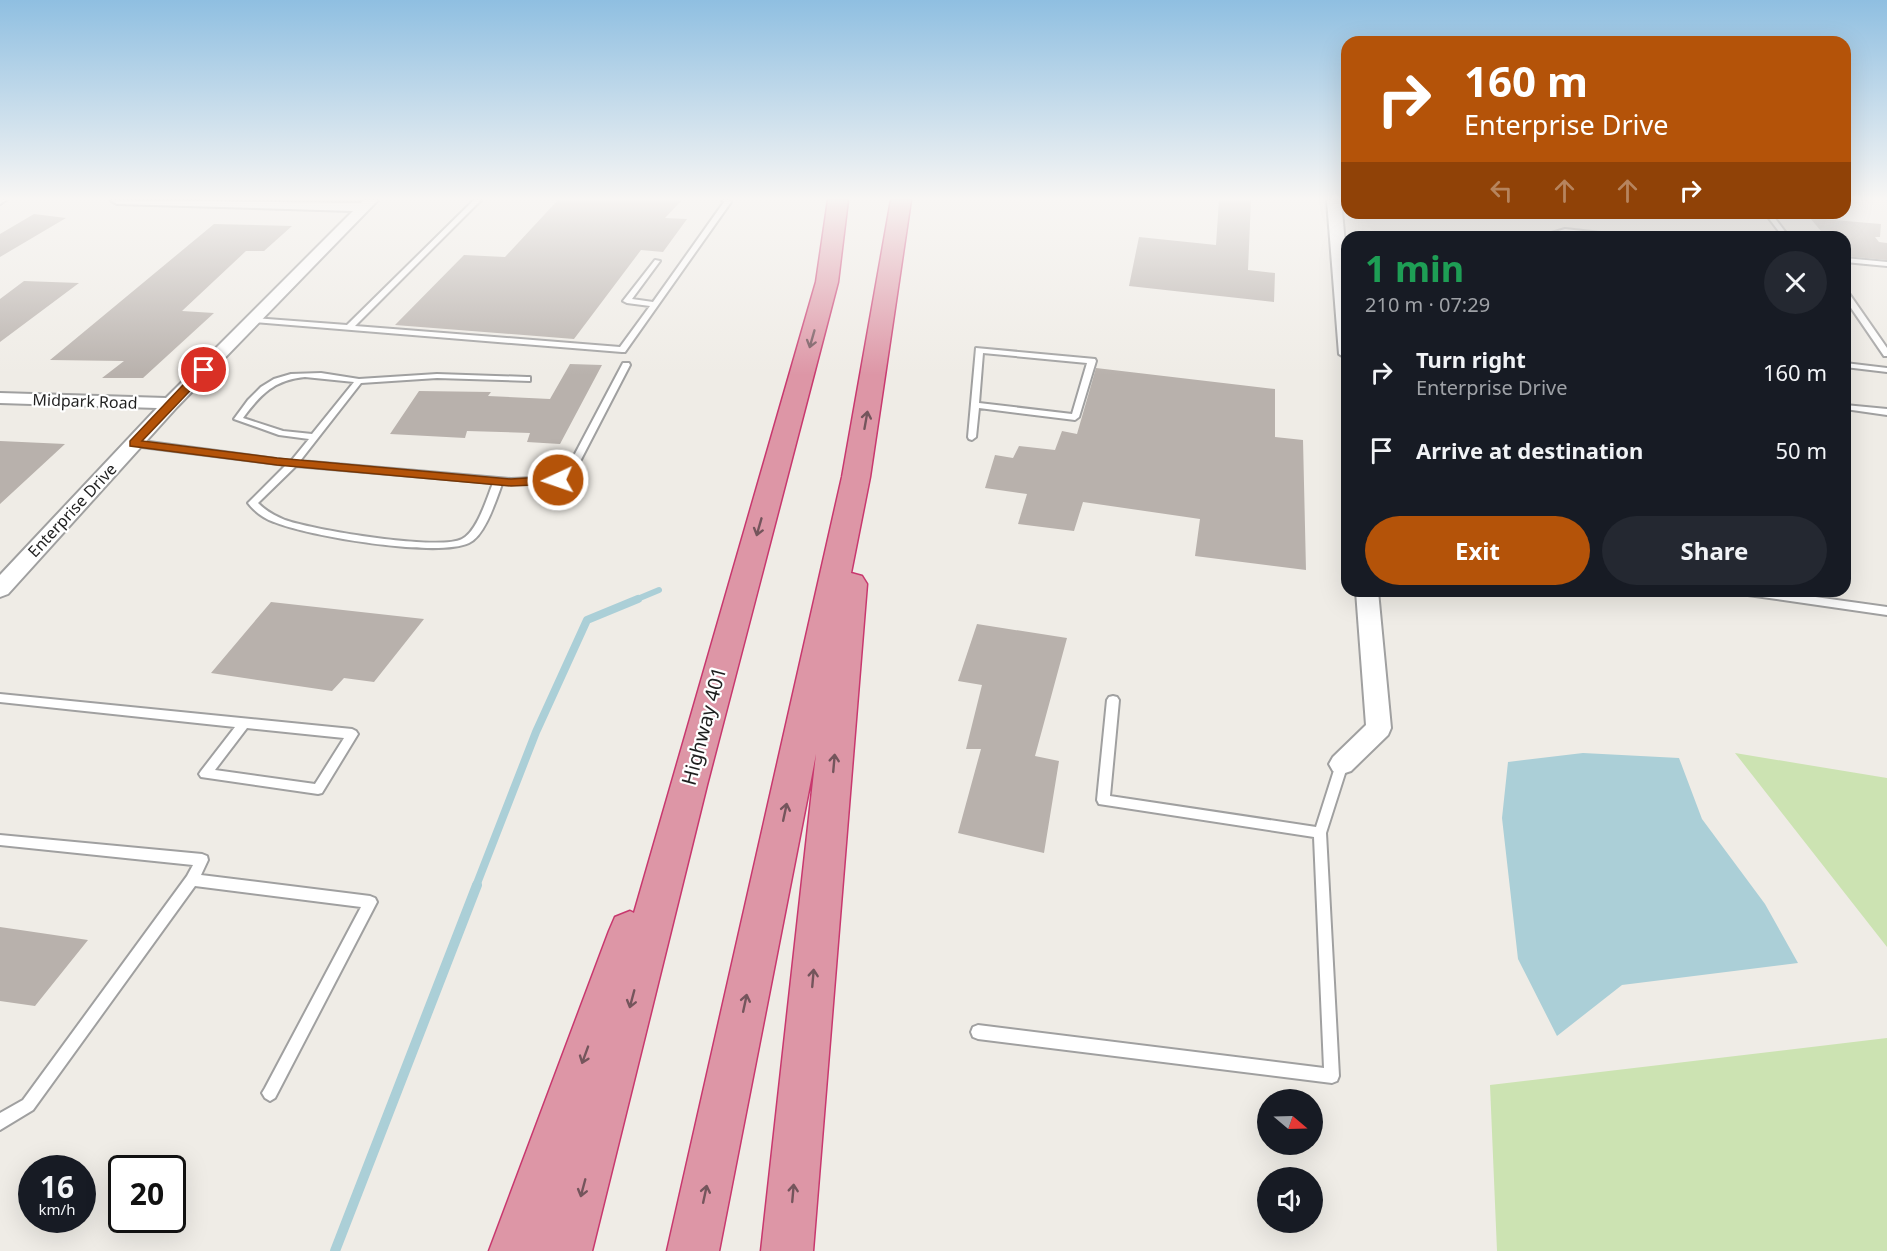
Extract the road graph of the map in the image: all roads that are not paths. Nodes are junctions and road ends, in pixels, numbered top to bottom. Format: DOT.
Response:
graph roads {
  1 [pos="314,258"];
  2 [pos="419,258"];
  3 [pos="688,258"];
  4 [pos="830,258"];
  5 [pos="892,258"];
  6 [pos="1339,258"];
  7 [pos="657,261"];
  8 [pos="1851,261"];
  9 [pos="1887,264"];
  10 [pos="1341,283"];
  11 [pos="1851,303"];
  12 [pos="655,304"];
  13 [pos="253,320"];
  14 [pos="350,327"];
  15 [pos="1887,354"];
  16 [pos="626,366"];
  17 [pos="1851,366"];
  18 [pos="1887,370"];
  19 [pos="527,379"];
  20 [pos="359,381"];
  21 [pos="0,398"];
  22 [pos="171,403"];
  23 [pos="975,405"];
  24 [pos="1851,408"];
  25 [pos="1887,412"];
  26 [pos="315,437"];
  27 [pos="972,437"];
  28 [pos="134,443"];
  29 [pos="294,463"];
  30 [pos="856,477"];
  31 [pos="499,481"];
  32 [pos="0,589"];
  33 [pos="1368,597"];
  34 [pos="1790,597"];
  35 [pos="1887,611"];
  36 [pos="0,699"];
  37 [pos="1113,700"];
  38 [pos="244,723"];
  39 [pos="1342,764"];
  40 [pos="687,784"];
  41 [pos="1320,833"];
  42 [pos="0,840"];
  43 [pos="192,880"];
  44 [pos="978,1032"];
  45 [pos="270,1093"];
  46 [pos="0,1122"];
  47 [pos="515,1251"];
  48 [pos="567,1251"];
  49 [pos="693,1251"];
  50 [pos="787,1251"];
  1 -- 13 [label="street, Enterprise Drive"];
  2 -- 14 [label="lane"];
  3 -- 12 [label="lane"];
  4 -- 40 [label="highway, Highway 401, one-way"];
  30 -- 5 [label="highway, one-way"];
  6 -- 10 [label="street"];
  7 -- 12 [label="lane"];
  8 -- 9 [label="lane"];
  11 -- 15 [label="lane"];
  12 -- 14 [label="lane"];
  13 -- 14 [label="lane"];
  13 -- 22 [label="street, Enterprise Drive"];
  16 -- 31 [label="lane"];
  17 -- 18 [label="lane"];
  19 -- 20 [label="lane"];
  20 -- 26 [label="lane"];
  20 -- 26 [label="lane"];
  21 -- 22 [label="street, Midpark Road"];
  22 -- 28 [label="street, Enterprise Drive"];
  23 -- 23 [label="lane"];
  23 -- 27 [label="lane"];
  24 -- 25 [label="lane"];
  26 -- 29 [label="lane"];
  28 -- 29 [label="lane"];
  28 -- 32 [label="street, Enterprise Drive"];
  29 -- 31 [label="lane"];
  29 -- 31 [label="lane"];
  49 -- 30 [label="highway, one-way"];
  50 -- 30 [label="highway, one-way"];
  33 -- 39 [label="street"];
  34 -- 35 [label="lane"];
  36 -- 38 [label="lane"];
  37 -- 41 [label="lane"];
  38 -- 38 [label="lane"];
  39 -- 41 [label="lane"];
  40 -- 47 [label="highway, one-way"];
  40 -- 48 [label="highway, Highway 401, one-way"];
  41 -- 44 [label="lane"];
  42 -- 43 [label="lane"];
  43 -- 45 [label="lane"];
  43 -- 46 [label="lane"];
}
